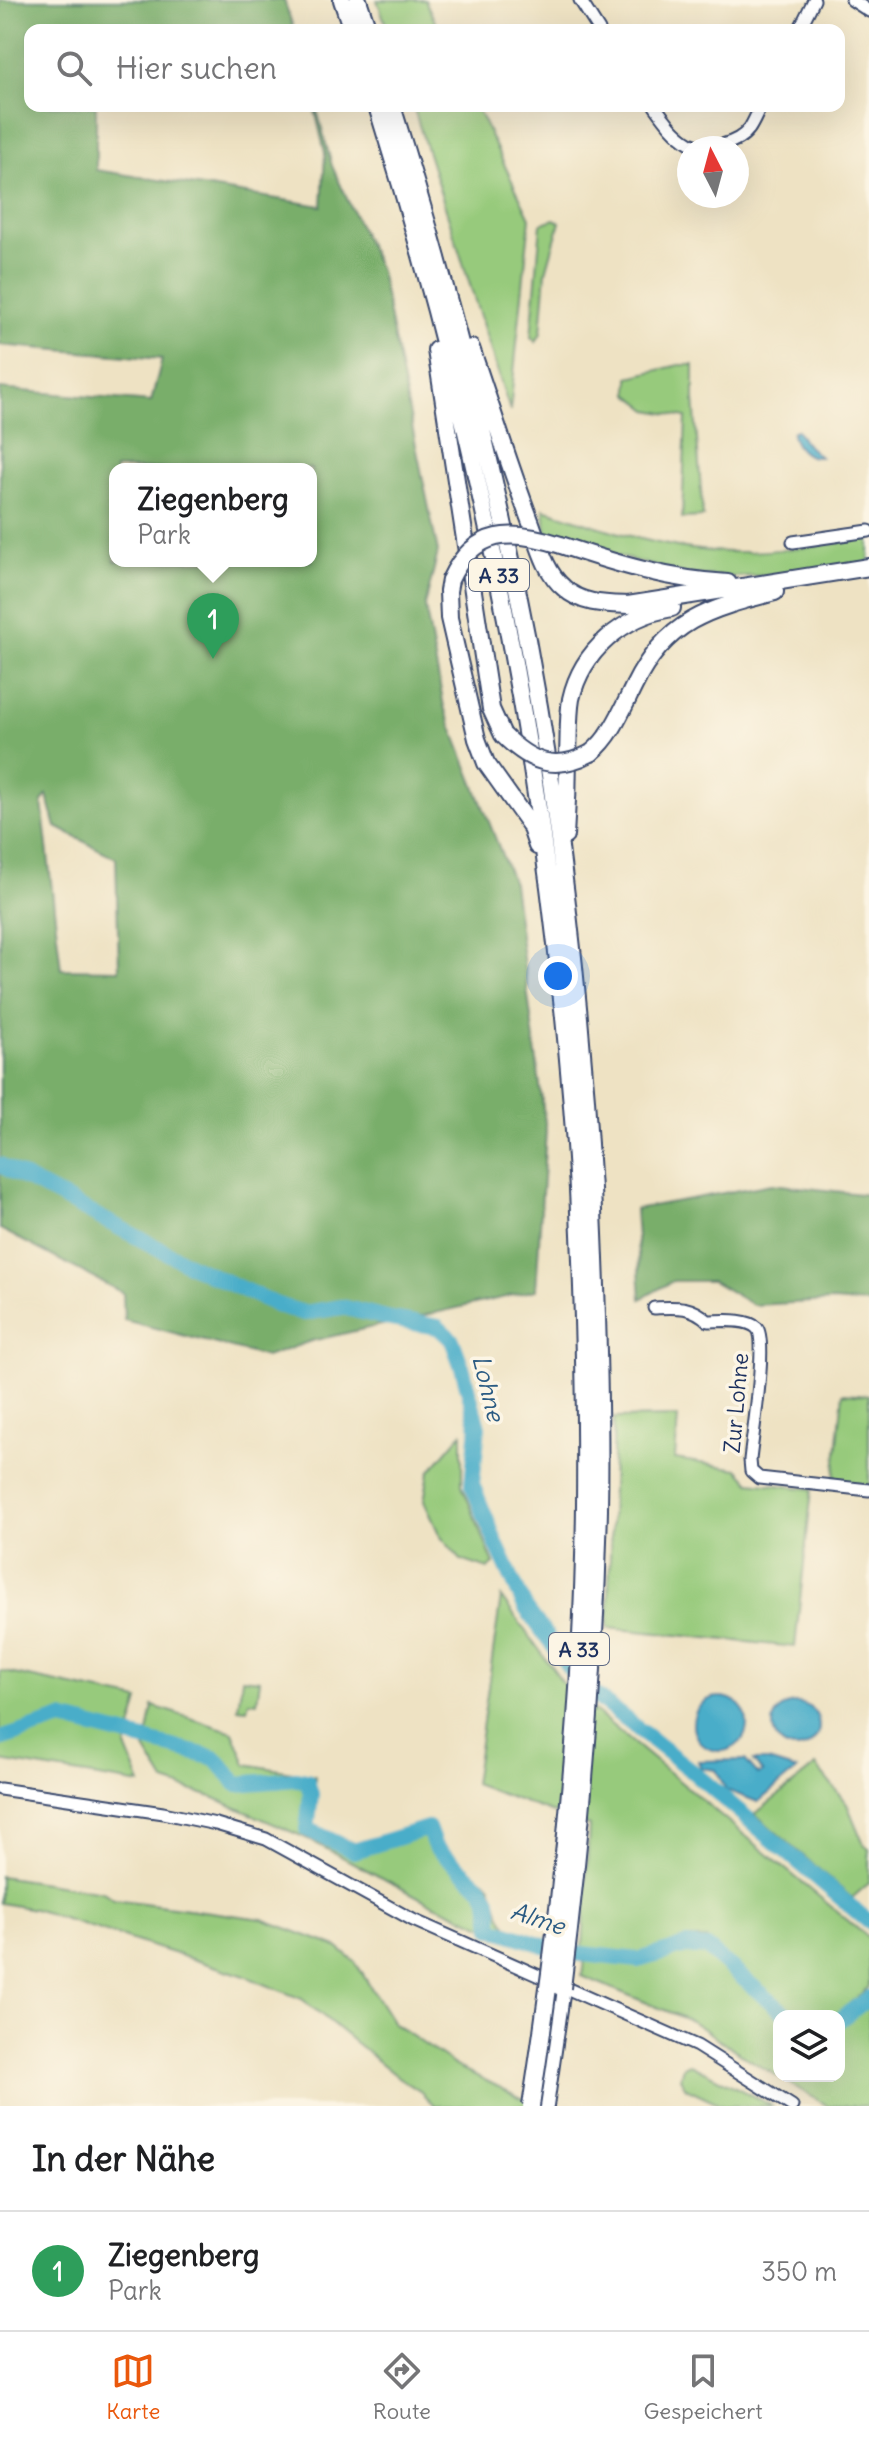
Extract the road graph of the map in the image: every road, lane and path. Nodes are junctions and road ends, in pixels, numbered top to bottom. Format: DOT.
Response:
graph roads {
  1 [pos="342,0"];
  2 [pos="358,0"];
  3 [pos="580,0"];
  4 [pos="814,0"];
  5 [pos="852,0"];
  6 [pos="869,11"];
  7 [pos="350,24"];
  8 [pos="366,24"];
  9 [pos="595,24"];
  10 [pos="802,24"];
  11 [pos="379,112"];
  12 [pos="394,112"];
  13 [pos="659,112"];
  14 [pos="758,112"];
  15 [pos="426,274"];
  16 [pos="449,305"];
  17 [pos="869,531"];
  18 [pos="793,542"];
  19 [pos="869,567"];
  20 [pos="869,576"];
  21 [pos="769,588"];
  22 [pos="562,869"];
  23 [pos="550,881"];
  24 [pos="585,1189"];
  25 [pos="654,1308"];
  26 [pos="869,1490"];
  27 [pos="0,1789"];
  28 [pos="531,2106"];
  29 [pos="545,2106"];
  30 [pos="792,2106"];
  1 -- 7 [label="highway"];
  2 -- 8 [label="highway"];
  3 -- 9 [label="street"];
  4 -- 10 [label="street"];
  5 -- 6 [label="street"];
  11 -- 15 [label="highway, A 33"];
  12 -- 16 [label="highway, A 33"];
  13 -- 14 [label="street"];
  15 -- 21 [label="highway, bridge"];
  15 -- 23 [label="highway, A 33"];
  16 -- 21 [label="highway"];
  16 -- 22 [label="highway, A 33"];
  17 -- 18 [label="street"];
  19 -- 21 [label="highway"];
  20 -- 21 [label="highway"];
  21 -- 22 [label="highway"];
  21 -- 23 [label="highway, bridge"];
  22 -- 24 [label="highway, A 33"];
  23 -- 24 [label="highway, A 33"];
  24 -- 28 [label="highway, A 33, bridge"];
  24 -- 29 [label="highway, A 33, bridge"];
  25 -- 26 [label="street, Zur Lohne"];
  27 -- 30 [label="street"];
}
